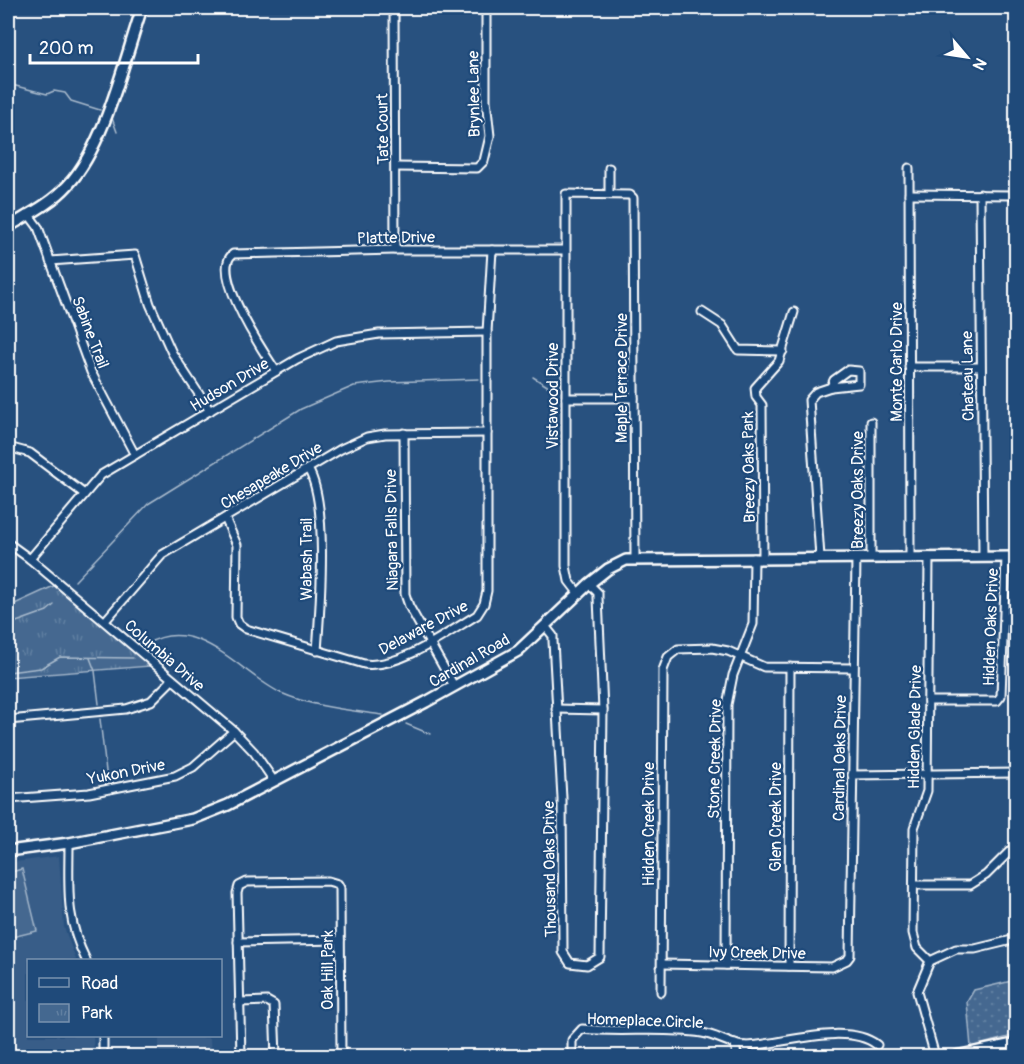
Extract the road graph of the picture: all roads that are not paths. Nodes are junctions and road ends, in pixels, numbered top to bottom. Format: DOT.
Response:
graph roads {
  1 [pos="142,8"];
  2 [pos="394,8"];
  3 [pos="486,8"];
  4 [pos="396,167"];
  5 [pos="609,168"];
  6 [pos="909,168"];
  7 [pos="609,194"];
  8 [pos="909,194"];
  9 [pos="980,194"];
  10 [pos="1012,195"];
  11 [pos="28,215"];
  12 [pos="8,227"];
  13 [pos="395,250"];
  14 [pos="492,250"];
  15 [pos="565,250"];
  16 [pos="50,261"];
  17 [pos="702,312"];
  18 [pos="794,312"];
  19 [pos="487,332"];
  20 [pos="783,351"];
  21 [pos="909,367"];
  22 [pos="980,367"];
  23 [pos="276,371"];
  24 [pos="831,387"];
  25 [pos="566,398"];
  26 [pos="634,398"];
  27 [pos="210,411"];
  28 [pos="871,422"];
  29 [pos="404,433"];
  30 [pos="487,433"];
  31 [pos="8,447"];
  32 [pos="135,455"];
  33 [pos="308,469"];
  34 [pos="83,493"];
  35 [pos="225,518"];
  36 [pos="8,543"];
  37 [pos="820,557"];
  38 [pos="871,557"];
  39 [pos="910,557"];
  40 [pos="929,557"];
  41 [pos="983,557"];
  42 [pos="1011,557"];
  43 [pos="635,558"];
  44 [pos="759,558"];
  45 [pos="856,558"];
  46 [pos="30,559"];
  47 [pos="589,584"];
  48 [pos="579,594"];
  49 [pos="105,621"];
  50 [pos="545,626"];
  51 [pos="430,642"];
  52 [pos="317,651"];
  53 [pos="741,657"];
  54 [pos="790,668"];
  55 [pos="853,668"];
  56 [pos="172,680"];
  57 [pos="454,686"];
  58 [pos="928,702"];
  59 [pos="556,709"];
  60 [pos="603,710"];
  61 [pos="8,720"];
  62 [pos="234,731"];
  63 [pos="1017,773"];
  64 [pos="928,774"];
  65 [pos="852,775"];
  66 [pos="274,781"];
  67 [pos="8,800"];
  68 [pos="69,843"];
  69 [pos="1017,845"];
  70 [pos="8,851"];
  71 [pos="914,885"];
  72 [pos="1017,939"];
  73 [pos="340,940"];
  74 [pos="238,942"];
  75 [pos="848,958"];
  76 [pos="85,959"];
  77 [pos="930,961"];
  78 [pos="662,964"];
  79 [pos="726,965"];
  80 [pos="789,966"];
  81 [pos="661,992"];
  82 [pos="239,1002"];
  83 [pos="102,1037"];
  84 [pos="735,1044"];
  85 [pos="1017,1044"];
  86 [pos="877,1045"];
  87 [pos="745,1046"];
  88 [pos="103,1056"];
  89 [pos="241,1056"];
  90 [pos="276,1056"];
  91 [pos="341,1056"];
  92 [pos="572,1056"];
  93 [pos="737,1056"];
  94 [pos="747,1056"];
  95 [pos="935,1056"];
  96 [pos="958,1056"];
  1 -- 11 [label="street"];
  2 -- 4 [label="street, Tate Court"];
  3 -- 4 [label="street, Brynlee Lane"];
  4 -- 13 [label="street, Tate Court"];
  5 -- 7 [label="street"];
  6 -- 8 [label="street, Monte Carlo Drive"];
  7 -- 15 [label="street, Vistawood Drive"];
  7 -- 26 [label="street, Maple Terrace Drive"];
  8 -- 9 [label="street"];
  8 -- 21 [label="street, Monte Carlo Drive"];
  9 -- 10 [label="street"];
  9 -- 22 [label="street, Chateau Lane"];
  11 -- 12 [label="street"];
  11 -- 16 [label="street, Sabine Trail"];
  13 -- 14 [label="street, Platte Drive"];
  13 -- 23 [label="street, Platte Drive"];
  14 -- 15 [label="street, Platte Drive"];
  14 -- 19 [label="street, Delaware Drive"];
  15 -- 25 [label="street, Vistawood Drive"];
  16 -- 27 [label="street"];
  16 -- 32 [label="street, Sabine Trail"];
  17 -- 20 [label="street"];
  18 -- 20 [label="street, Breezy Oaks Park"];
  19 -- 23 [label="street, Hudson Drive"];
  19 -- 30 [label="street, Delaware Drive"];
  20 -- 44 [label="street, Breezy Oaks Park"];
  21 -- 22 [label="street"];
  21 -- 39 [label="street, Monte Carlo Drive"];
  22 -- 41 [label="street, Chateau Lane"];
  23 -- 27 [label="street, Hudson Drive"];
  24 -- 37 [label="street"];
  25 -- 26 [label="street"];
  25 -- 48 [label="street, Vistawood Drive"];
  26 -- 43 [label="street, Maple Terrace Drive"];
  27 -- 32 [label="street, Hudson Drive"];
  28 -- 38 [label="street, Breezy Oaks Drive"];
  29 -- 30 [label="street, Chesapeake Drive"];
  29 -- 33 [label="street, Chesapeake Drive"];
  29 -- 51 [label="street, Niagara Falls Drive"];
  30 -- 51 [label="street, Delaware Drive"];
  31 -- 34 [label="street"];
  32 -- 34 [label="street, Hudson Drive"];
  33 -- 35 [label="street, Chesapeake Drive"];
  33 -- 52 [label="street, Wabash Trail"];
  34 -- 46 [label="street, Hudson Drive"];
  35 -- 49 [label="street, Chesapeake Drive"];
  35 -- 52 [label="street, Delaware Drive"];
  36 -- 46 [label="street, Columbia Drive"];
  37 -- 44 [label="street, Cardinal Road"];
  37 -- 45 [label="street, Cardinal Road"];
  38 -- 39 [label="street, Cardinal Road"];
  38 -- 45 [label="street, Cardinal Road"];
  39 -- 40 [label="street, Cardinal Road"];
  40 -- 41 [label="street, Cardinal Road"];
  40 -- 58 [label="street, Hidden Glade Drive"];
  41 -- 42 [label="street, Cardinal Road"];
  42 -- 58 [label="street, Hidden Oaks Drive"];
  43 -- 44 [label="street, Cardinal Road"];
  43 -- 47 [label="street, Cardinal Road"];
  44 -- 53 [label="street, Stone Creek Drive"];
  45 -- 55 [label="street, Cardinal Oaks Drive"];
  46 -- 49 [label="street, Columbia Drive"];
  47 -- 48 [label="street, Cardinal Road"];
  47 -- 60 [label="street, Thousand Oaks Drive"];
  48 -- 50 [label="street, Cardinal Road"];
  49 -- 56 [label="street, Columbia Drive"];
  50 -- 57 [label="street, Cardinal Road"];
  50 -- 59 [label="street, Thousand Oaks Drive"];
  51 -- 52 [label="street, Delaware Drive"];
  51 -- 57 [label="street, Niagara Falls Drive"];
  53 -- 54 [label="street"];
  53 -- 78 [label="street, Hidden Creek Drive"];
  53 -- 79 [label="street, Stone Creek Drive"];
  54 -- 55 [label="street"];
  54 -- 80 [label="street, Glen Creek Drive"];
  55 -- 65 [label="street, Cardinal Oaks Drive"];
  56 -- 61 [label="street"];
  56 -- 62 [label="street, Columbia Drive"];
  57 -- 66 [label="street, Cardinal Road"];
  58 -- 64 [label="street, Hidden Glade Drive"];
  59 -- 60 [label="street"];
  59 -- 60 [label="street, Thousand Oaks Drive"];
  62 -- 66 [label="street, Columbia Drive"];
  62 -- 67 [label="street, Yukon Drive"];
  63 -- 64 [label="street"];
  64 -- 65 [label="street"];
  64 -- 71 [label="street, Hidden Glade Drive"];
  65 -- 75 [label="street, Cardinal Oaks Drive"];
  66 -- 68 [label="street, Cardinal Road"];
  68 -- 70 [label="street, Cardinal Road"];
  68 -- 76 [label="street"];
  69 -- 71 [label="street"];
  71 -- 77 [label="street, Hidden Glade Drive"];
  72 -- 77 [label="street"];
  73 -- 74 [label="street"];
  73 -- 74 [label="street, Oak Hill Park"];
  73 -- 91 [label="street, Oak Hill Park"];
  74 -- 82 [label="street"];
  75 -- 80 [label="street, Ivy Creek Drive"];
  77 -- 95 [label="street"];
  78 -- 79 [label="street, Ivy Creek Drive"];
  78 -- 81 [label="street, Hidden Creek Drive"];
  79 -- 80 [label="street, Ivy Creek Drive"];
  82 -- 89 [label="street"];
  82 -- 90 [label="street"];
  83 -- 88 [label="street"];
  84 -- 87 [label="street, Homeplace Circle"];
  84 -- 92 [label="street, Homeplace Circle"];
  84 -- 93 [label="street"];
  85 -- 96 [label="main road"];
  86 -- 87 [label="street, Homeplace Circle"];
  87 -- 94 [label="street"];
}
